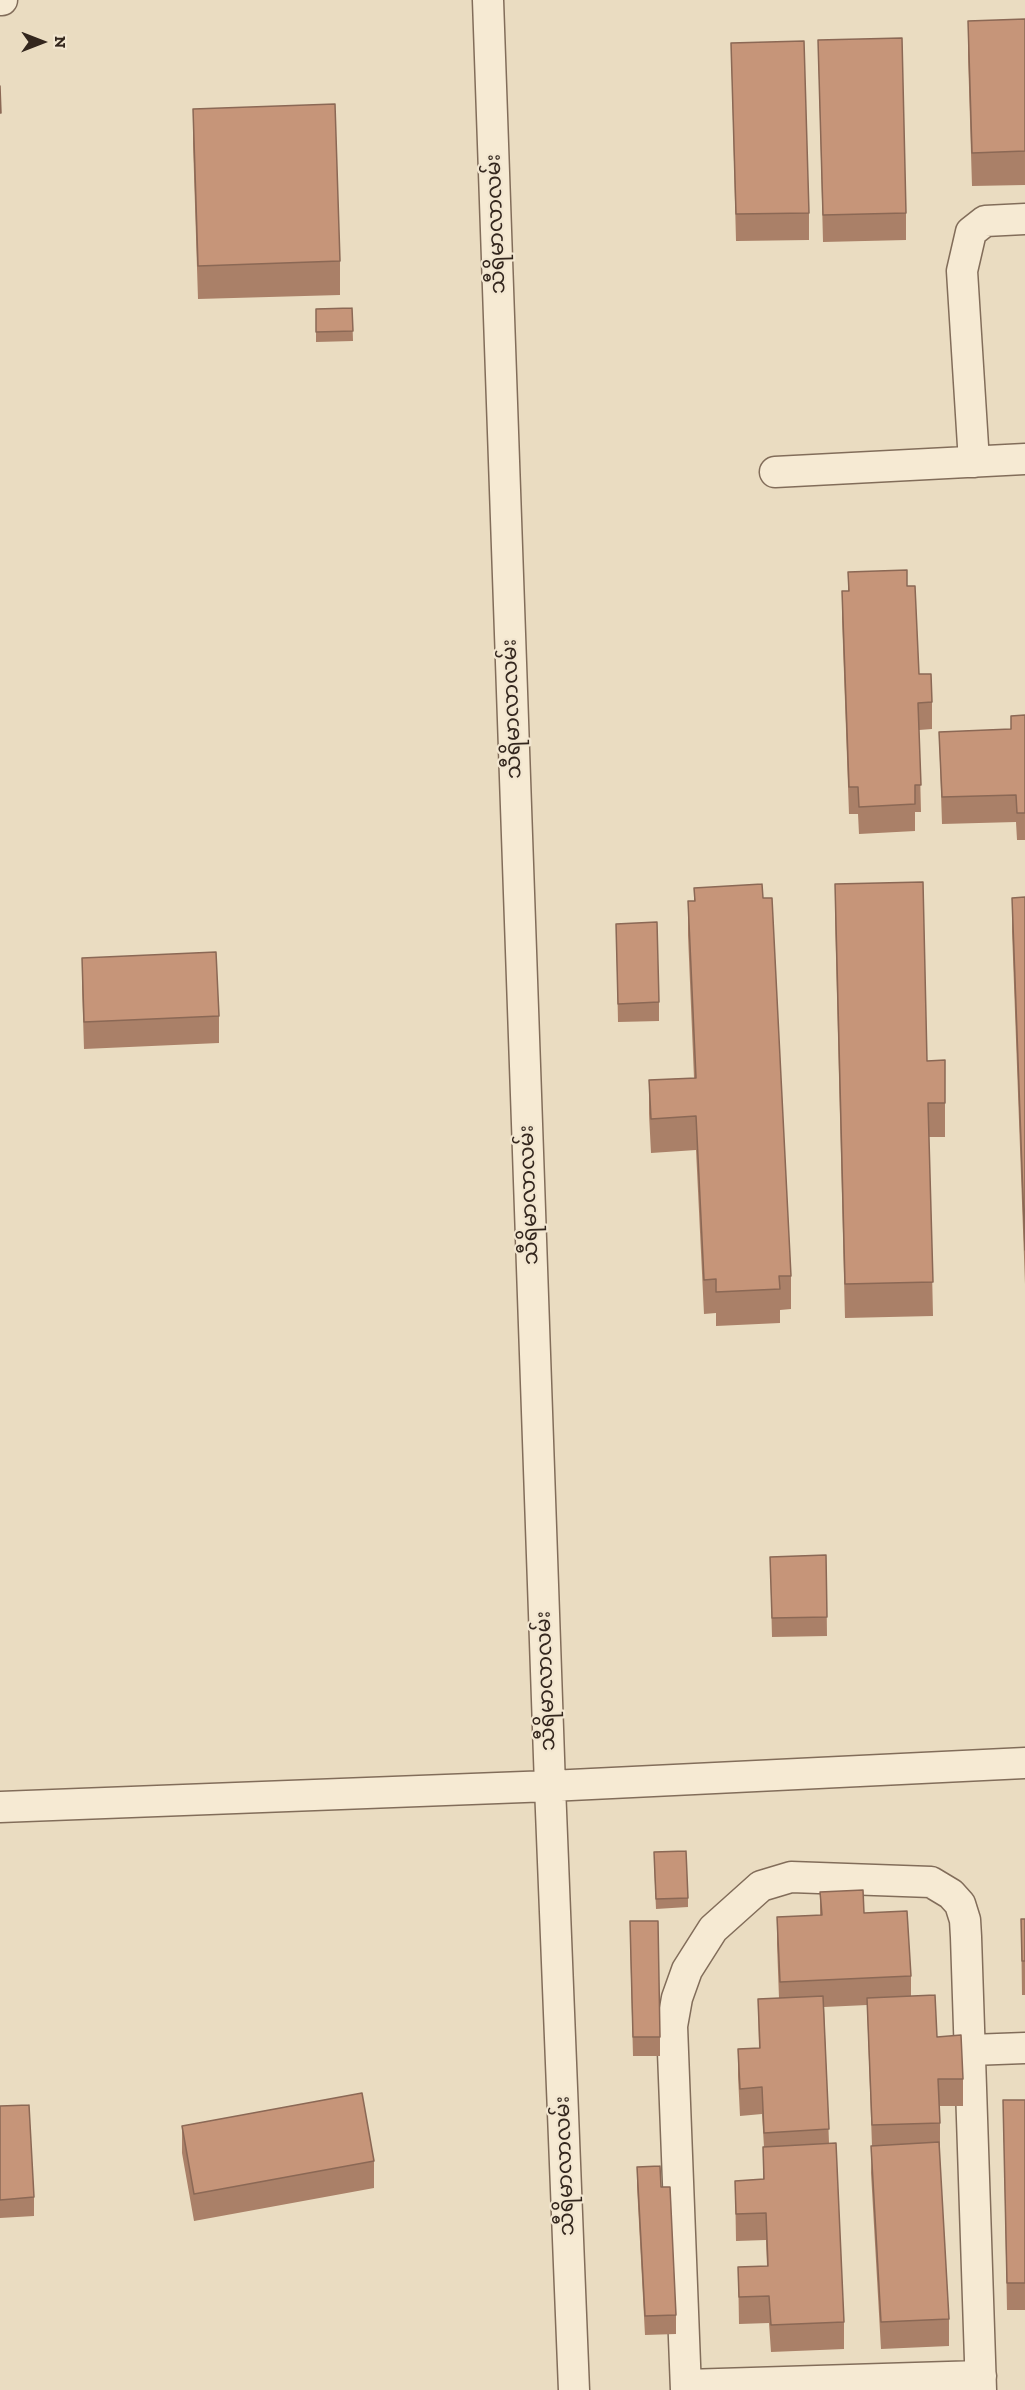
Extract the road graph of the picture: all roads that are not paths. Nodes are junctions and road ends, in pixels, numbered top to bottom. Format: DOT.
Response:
graph roads {
  1 [pos="488,0"];
  2 [pos="1025,219"];
  3 [pos="1025,459"];
  4 [pos="974,462"];
  5 [pos="775,472"];
  6 [pos="1025,1763"];
  7 [pos="550,1786"];
  8 [pos="0,1807"];
  9 [pos="1025,2048"];
  10 [pos="971,2050"];
  11 [pos="981,2383"];
  12 [pos="686,2387"];
  13 [pos="574,2390"];
  1 -- 7 [label="street, သီရိမာလာလမ်း"];
  2 -- 4 [label="street"];
  3 -- 4 [label="street"];
  4 -- 5 [label="street"];
  6 -- 7 [label="street"];
  7 -- 8 [label="street"];
  7 -- 13 [label="street, သီရိမာလာလမ်း"];
  9 -- 10 [label="street"];
  10 -- 11 [label="street"];
  10 -- 12 [label="street"];
  11 -- 12 [label="street"];
}
